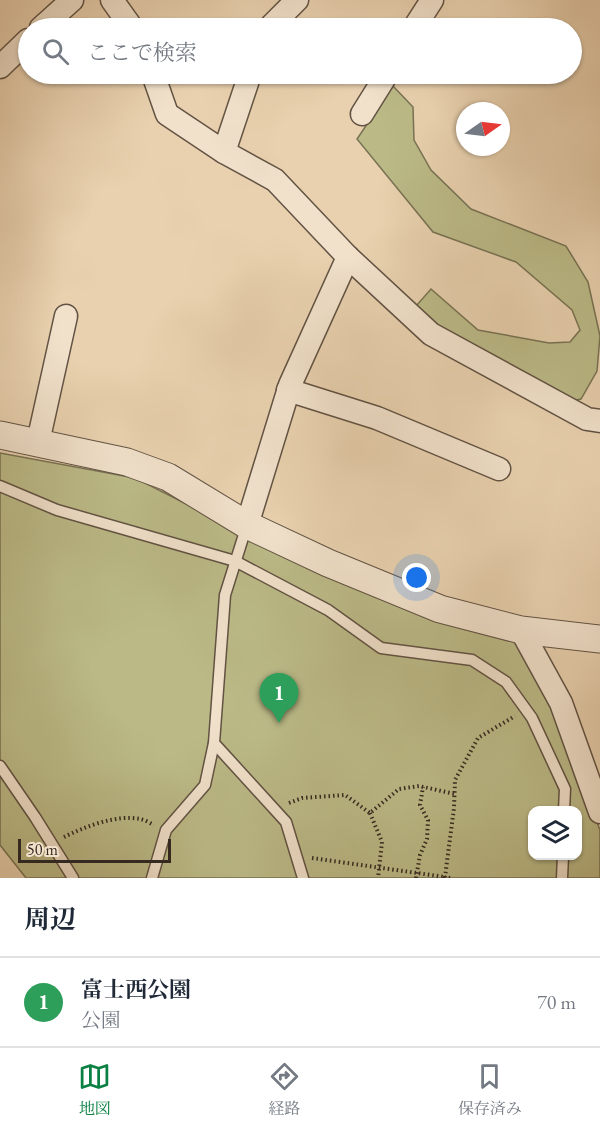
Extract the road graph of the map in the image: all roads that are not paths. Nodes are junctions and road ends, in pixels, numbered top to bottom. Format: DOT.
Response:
graph roads {
  1 [pos="72,0"];
  2 [pos="112,0"];
  3 [pos="297,0"];
  4 [pos="432,0"];
  5 [pos="52,18"];
  6 [pos="125,18"];
  7 [pos="278,18"];
  8 [pos="420,18"];
  9 [pos="18,50"];
  10 [pos="0,67"];
  11 [pos="156,84"];
  12 [pos="247,84"];
  13 [pos="381,84"];
  14 [pos="362,114"];
  15 [pos="224,152"];
  16 [pos="348,256"];
  17 [pos="66,316"];
  18 [pos="288,390"];
  19 [pos="600,421"];
  20 [pos="0,435"];
  21 [pos="38,442"];
  22 [pos="499,469"];
  23 [pos="0,486"];
  24 [pos="247,525"];
  25 [pos="235,561"];
  26 [pos="521,630"];
  27 [pos="600,639"];
  28 [pos="214,743"];
  29 [pos="0,766"];
  30 [pos="564,806"];
  31 [pos="600,812"];
  32 [pos="563,860"];
  33 [pos="74,878"];
  34 [pos="152,878"];
  35 [pos="303,878"];
  36 [pos="562,878"];
  1 -- 5 [label="street"];
  2 -- 6 [label="street"];
  3 -- 7 [label="street"];
  4 -- 8 [label="street"];
  9 -- 10 [label="street"];
  11 -- 15 [label="street"];
  12 -- 15 [label="street"];
  13 -- 14 [label="street"];
  15 -- 16 [label="street"];
  16 -- 18 [label="street"];
  16 -- 19 [label="street"];
  17 -- 21 [label="street"];
  18 -- 22 [label="street"];
  18 -- 24 [label="street"];
  20 -- 21 [label="street"];
  21 -- 24 [label="street"];
  23 -- 25 [label="lane"];
  24 -- 25 [label="lane"];
  24 -- 26 [label="street"];
  25 -- 28 [label="lane"];
  25 -- 30 [label="lane"];
  26 -- 27 [label="street"];
  26 -- 31 [label="street"];
  28 -- 34 [label="lane"];
  28 -- 35 [label="lane"];
  29 -- 33 [label="lane"];
  32 -- 36 [label="lane"];
}
